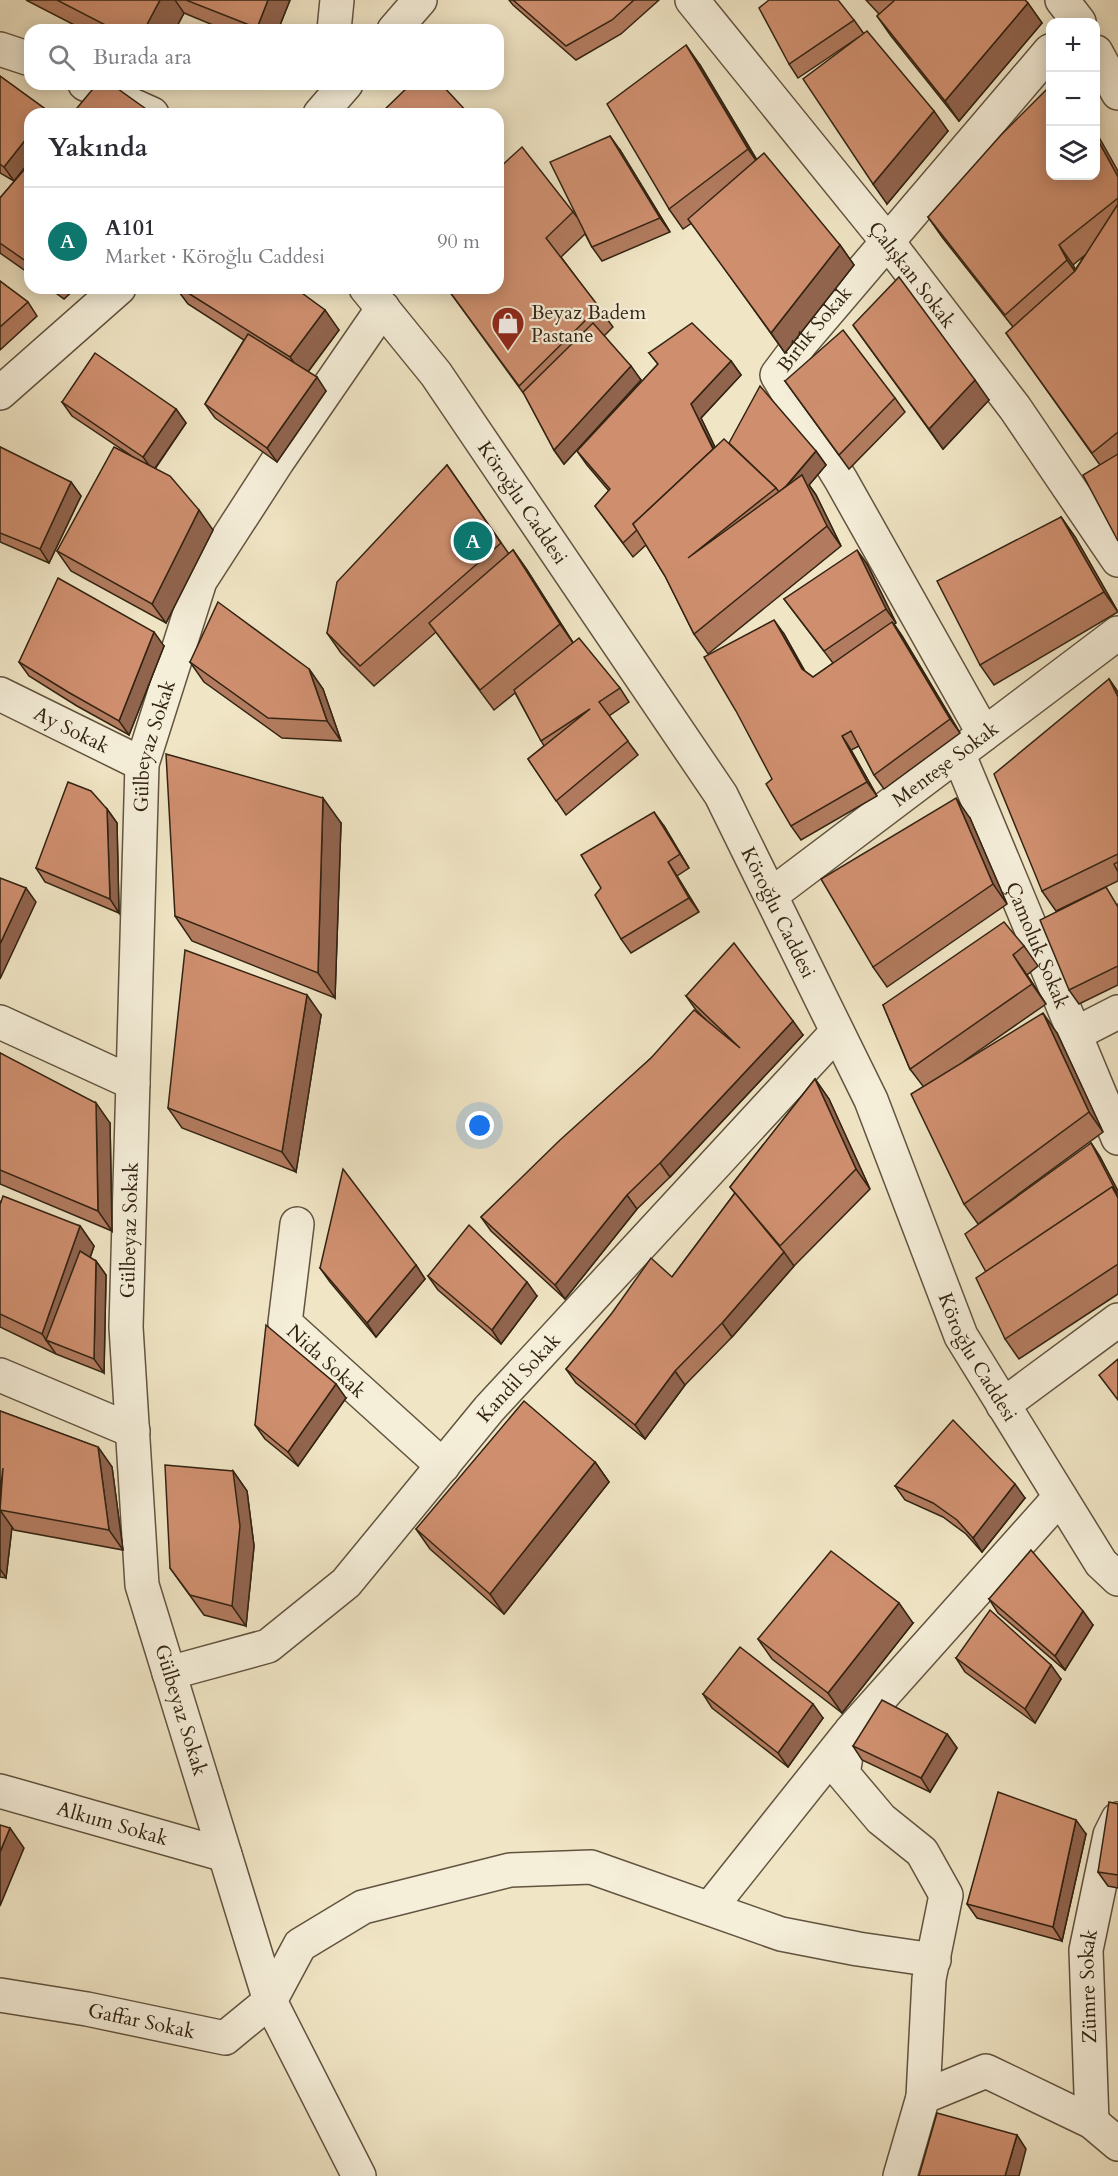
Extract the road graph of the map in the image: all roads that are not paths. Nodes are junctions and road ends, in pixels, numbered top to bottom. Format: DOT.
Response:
graph roads {
  1 [pos="338,0"];
  2 [pos="420,0"];
  3 [pos="692,0"];
  4 [pos="335,24"];
  5 [pos="399,24"];
  6 [pos="0,49"];
  7 [pos="1046,56"];
  8 [pos="24,57"];
  9 [pos="1100,61"];
  10 [pos="98,90"];
  11 [pos="324,90"];
  12 [pos="341,90"];
  13 [pos="1118,93"];
  14 [pos="139,108"];
  15 [pos="321,108"];
  16 [pos="325,108"];
  17 [pos="887,242"];
  18 [pos="112,294"];
  19 [pos="374,298"];
  20 [pos="0,393"];
  21 [pos="1118,560"];
  22 [pos="1118,633"];
  23 [pos="0,694"];
  24 [pos="971,744"];
  25 [pos="142,764"];
  26 [pos="771,895"];
  27 [pos="1118,1012"];
  28 [pos="0,1022"];
  29 [pos="837,1032"];
  30 [pos="1075,1034"];
  31 [pos="133,1083"];
  32 [pos="1118,1138"];
  33 [pos="297,1224"];
  34 [pos="1118,1320"];
  35 [pos="0,1376"];
  36 [pos="1003,1405"];
  37 [pos="133,1431"];
  38 [pos="443,1466"];
  39 [pos="1060,1497"];
  40 [pos="1118,1579"];
  41 [pos="170,1673"];
  42 [pos="850,1732"];
  43 [pos="0,1791"];
  44 [pos="1118,1819"];
  45 [pos="225,1855"];
  46 [pos="710,1908"];
  47 [pos="934,1960"];
  48 [pos="0,1995"];
  49 [pos="270,2001"];
  50 [pos="923,2097"];
  51 [pos="1092,2122"];
  52 [pos="1118,2144"];
  53 [pos="359,2176"];
  54 [pos="900,2176"];
  1 -- 4 [label="street"];
  2 -- 5 [label="street"];
  3 -- 17 [label="street, Çalışkan Sokak"];
  6 -- 8 [label="street"];
  7 -- 17 [label="street, Birlik Sokak"];
  9 -- 13 [label="street"];
  10 -- 14 [label="street"];
  11 -- 15 [label="street"];
  12 -- 16 [label="street"];
  17 -- 21 [label="street, Çalışkan Sokak"];
  17 -- 24 [label="street, Birlik Sokak"];
  18 -- 20 [label="street"];
  19 -- 25 [label="street, Gülbeyaz Sokak"];
  19 -- 26 [label="street, Köroğlu Caddesi"];
  22 -- 24 [label="street, Menteşe Sokak"];
  23 -- 25 [label="street, Ay Sokak"];
  24 -- 26 [label="street, Menteşe Sokak"];
  24 -- 30 [label="street, Çamoluk Sokak"];
  25 -- 31 [label="street, Gülbeyaz Sokak"];
  26 -- 29 [label="street, Köroğlu Caddesi"];
  27 -- 30 [label="street"];
  28 -- 31 [label="street"];
  29 -- 36 [label="street, Köroğlu Caddesi"];
  29 -- 38 [label="street, Kandil Sokak"];
  30 -- 32 [label="street, Çamoluk Sokak"];
  31 -- 37 [label="street, Gülbeyaz Sokak"];
  33 -- 38 [label="street, Nida Sokak"];
  34 -- 36 [label="street"];
  35 -- 37 [label="street"];
  36 -- 39 [label="street, Köroğlu Caddesi"];
  37 -- 41 [label="street, Gülbeyaz Sokak"];
  38 -- 41 [label="street, Kandil Sokak"];
  39 -- 40 [label="street, Köroğlu Caddesi"];
  39 -- 42 [label="street"];
  41 -- 45 [label="street, Gülbeyaz Sokak"];
  42 -- 46 [label="street"];
  42 -- 47 [label="street"];
  43 -- 45 [label="street, Alkıım Sokak"];
  44 -- 51 [label="street, Zümre Sokak"];
  45 -- 49 [label="street, Gülbeyaz Sokak"];
  46 -- 47 [label="street"];
  46 -- 49 [label="street"];
  47 -- 50 [label="street"];
  48 -- 49 [label="street, Gaffar Sokak"];
  49 -- 53 [label="street, Gülbeyaz Sokak"];
  50 -- 51 [label="street"];
  50 -- 54 [label="street"];
  51 -- 52 [label="street"];
}
